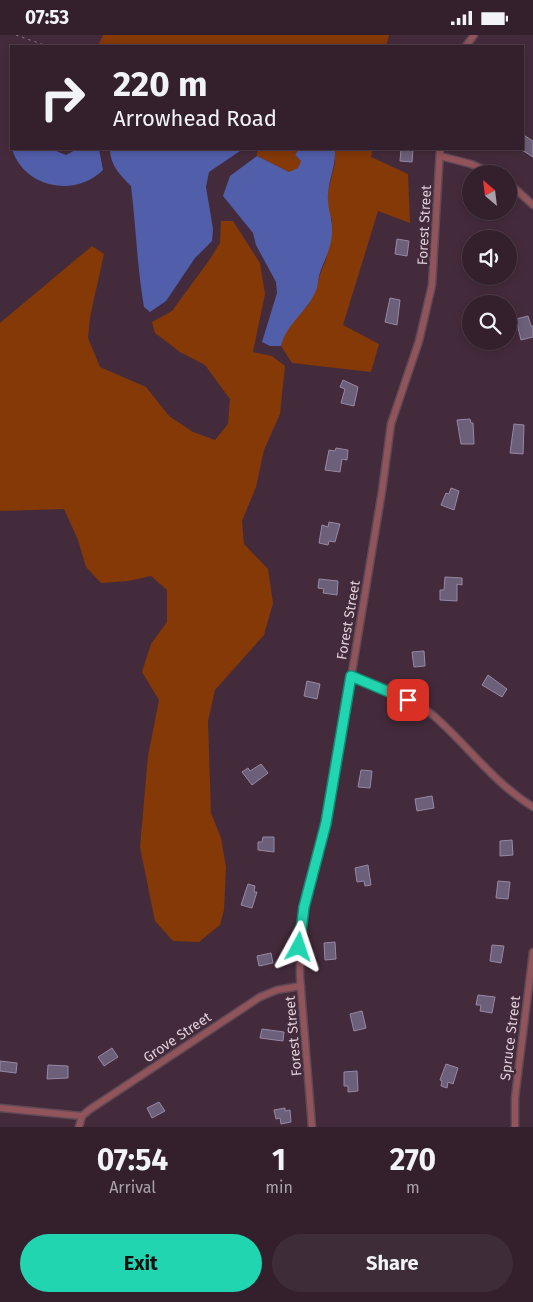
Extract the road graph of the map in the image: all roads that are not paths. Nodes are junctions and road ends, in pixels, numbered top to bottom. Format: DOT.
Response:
graph roads {
  1 [pos="440,150"];
  2 [pos="440,156"];
  3 [pos="473,165"];
  4 [pos="518,191"];
  5 [pos="533,205"];
  6 [pos="351,676"];
  7 [pos="533,807"];
  8 [pos="533,952"];
  9 [pos="301,986"];
  10 [pos="0,1108"];
  11 [pos="82,1116"];
  12 [pos="79,1127"];
  13 [pos="312,1127"];
  14 [pos="514,1127"];
  1 -- 2 [label="street, Forest Street"];
  2 -- 3 [label="street"];
  2 -- 6 [label="street, Forest Street"];
  4 -- 5 [label="street"];
  6 -- 7 [label="street"];
  6 -- 9 [label="street, Forest Street"];
  8 -- 14 [label="street, Spruce Street"];
  9 -- 11 [label="street, Grove Street"];
  9 -- 13 [label="street, Forest Street"];
  10 -- 11 [label="street"];
  11 -- 12 [label="street"];
}
